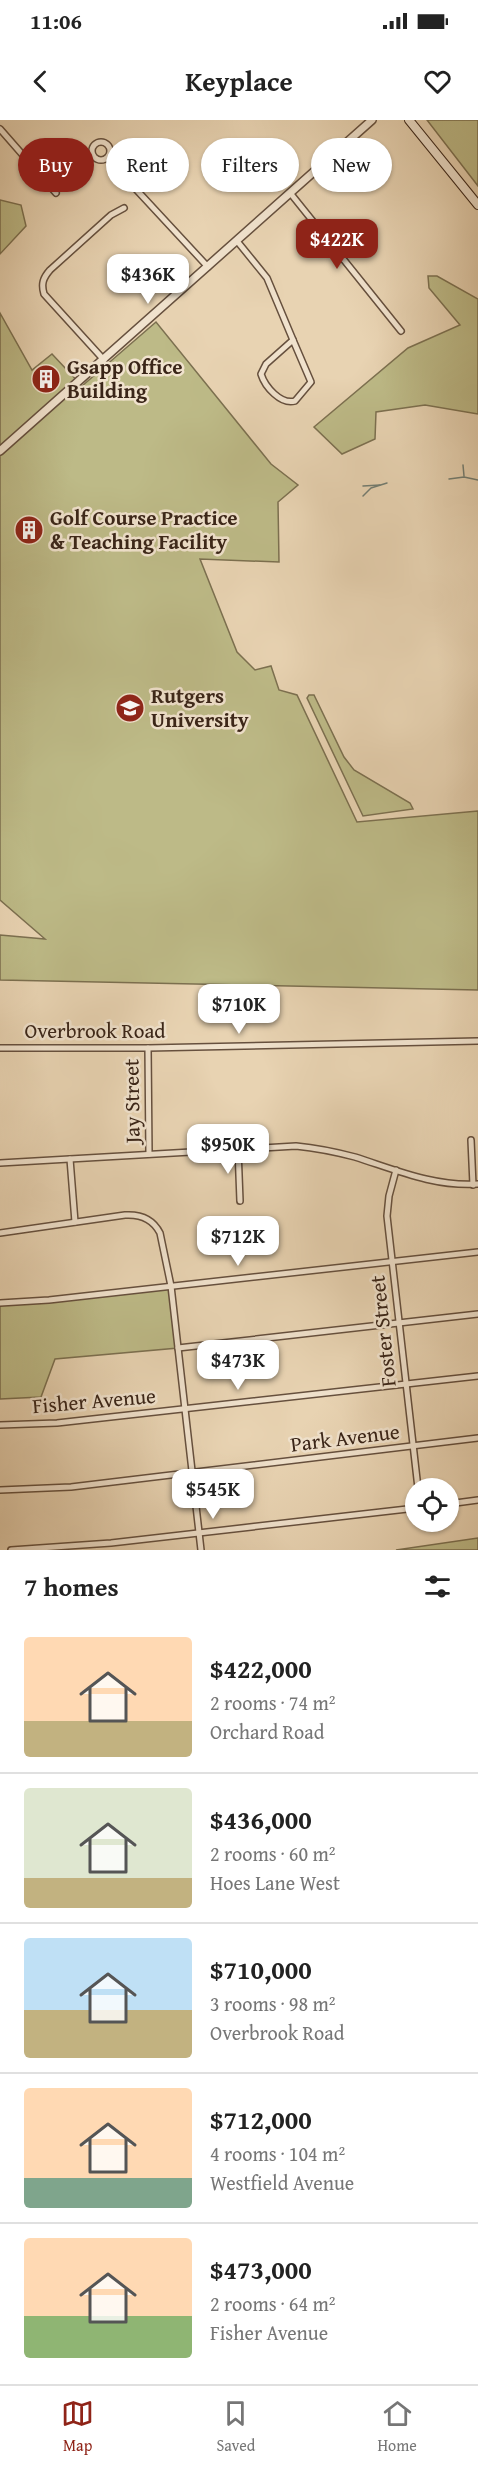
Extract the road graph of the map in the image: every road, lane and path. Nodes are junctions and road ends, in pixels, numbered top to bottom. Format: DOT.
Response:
graph roads {
  1 [pos="372,120"];
  2 [pos="409,120"];
  3 [pos="0,129"];
  4 [pos="139,192"];
  5 [pos="56,193"];
  6 [pos="291,194"];
  7 [pos="478,205"];
  8 [pos="124,208"];
  9 [pos="237,241"];
  10 [pos="208,267"];
  11 [pos="401,331"];
  12 [pos="293,340"];
  13 [pos="104,360"];
  14 [pos="0,452"];
  15 [pos="478,1041"];
  16 [pos="0,1048"];
  17 [pos="148,1048"];
  18 [pos="471,1140"];
  19 [pos="238,1149"];
  20 [pos="149,1154"];
  21 [pos="70,1159"];
  22 [pos="0,1163"];
  23 [pos="396,1170"];
  24 [pos="475,1185"];
  25 [pos="240,1201"];
  26 [pos="75,1222"];
  27 [pos="0,1233"];
  28 [pos="478,1252"];
  29 [pos="392,1262"];
  30 [pos="171,1286"];
  31 [pos="0,1303"];
  32 [pos="478,1314"];
  33 [pos="399,1324"];
  34 [pos="178,1348"];
  35 [pos="478,1377"];
  36 [pos="405,1385"];
  37 [pos="185,1409"];
  38 [pos="0,1425"];
  39 [pos="478,1438"];
  40 [pos="413,1446"];
  41 [pos="193,1472"];
  42 [pos="417,1478"];
  43 [pos="0,1490"];
  44 [pos="478,1500"];
  45 [pos="459,1503"];
  46 [pos="405,1509"];
  47 [pos="200,1533"];
  48 [pos="11,1550"];
  49 [pos="201,1550"];
  1 -- 6 [label="street"];
  2 -- 7 [label="main road"];
  3 -- 5 [label="street"];
  4 -- 10 [label="street"];
  6 -- 9 [label="street"];
  6 -- 11 [label="street"];
  8 -- 13 [label="street"];
  9 -- 10 [label="street"];
  9 -- 12 [label="street"];
  10 -- 13 [label="street"];
  12 -- 12 [label="street"];
  13 -- 14 [label="street"];
  15 -- 17 [label="street, Overbrook Road"];
  16 -- 17 [label="street, Overbrook Road"];
  17 -- 20 [label="street, Jay Street"];
  18 -- 24 [label="street"];
  19 -- 20 [label="street"];
  19 -- 23 [label="street"];
  19 -- 25 [label="street"];
  20 -- 21 [label="street"];
  21 -- 22 [label="street"];
  21 -- 26 [label="street"];
  23 -- 24 [label="street"];
  23 -- 29 [label="street, Foster Street"];
  26 -- 27 [label="street"];
  26 -- 30 [label="street"];
  28 -- 29 [label="street"];
  29 -- 30 [label="street"];
  29 -- 33 [label="street, Foster Street"];
  30 -- 31 [label="street"];
  30 -- 34 [label="street"];
  32 -- 33 [label="street"];
  33 -- 34 [label="street"];
  33 -- 36 [label="street, Foster Street"];
  34 -- 37 [label="street"];
  35 -- 36 [label="street, Fisher Avenue"];
  36 -- 37 [label="street, Fisher Avenue"];
  36 -- 40 [label="street, Foster Street"];
  37 -- 38 [label="street, Fisher Avenue"];
  37 -- 41 [label="street"];
  39 -- 40 [label="street, Park Avenue"];
  40 -- 41 [label="street, Park Avenue"];
  40 -- 42 [label="street, Foster Street"];
  41 -- 43 [label="street, Park Avenue"];
  41 -- 47 [label="street"];
  44 -- 45 [label="street"];
  46 -- 47 [label="street"];
  47 -- 48 [label="street"];
  47 -- 49 [label="street"];
}
